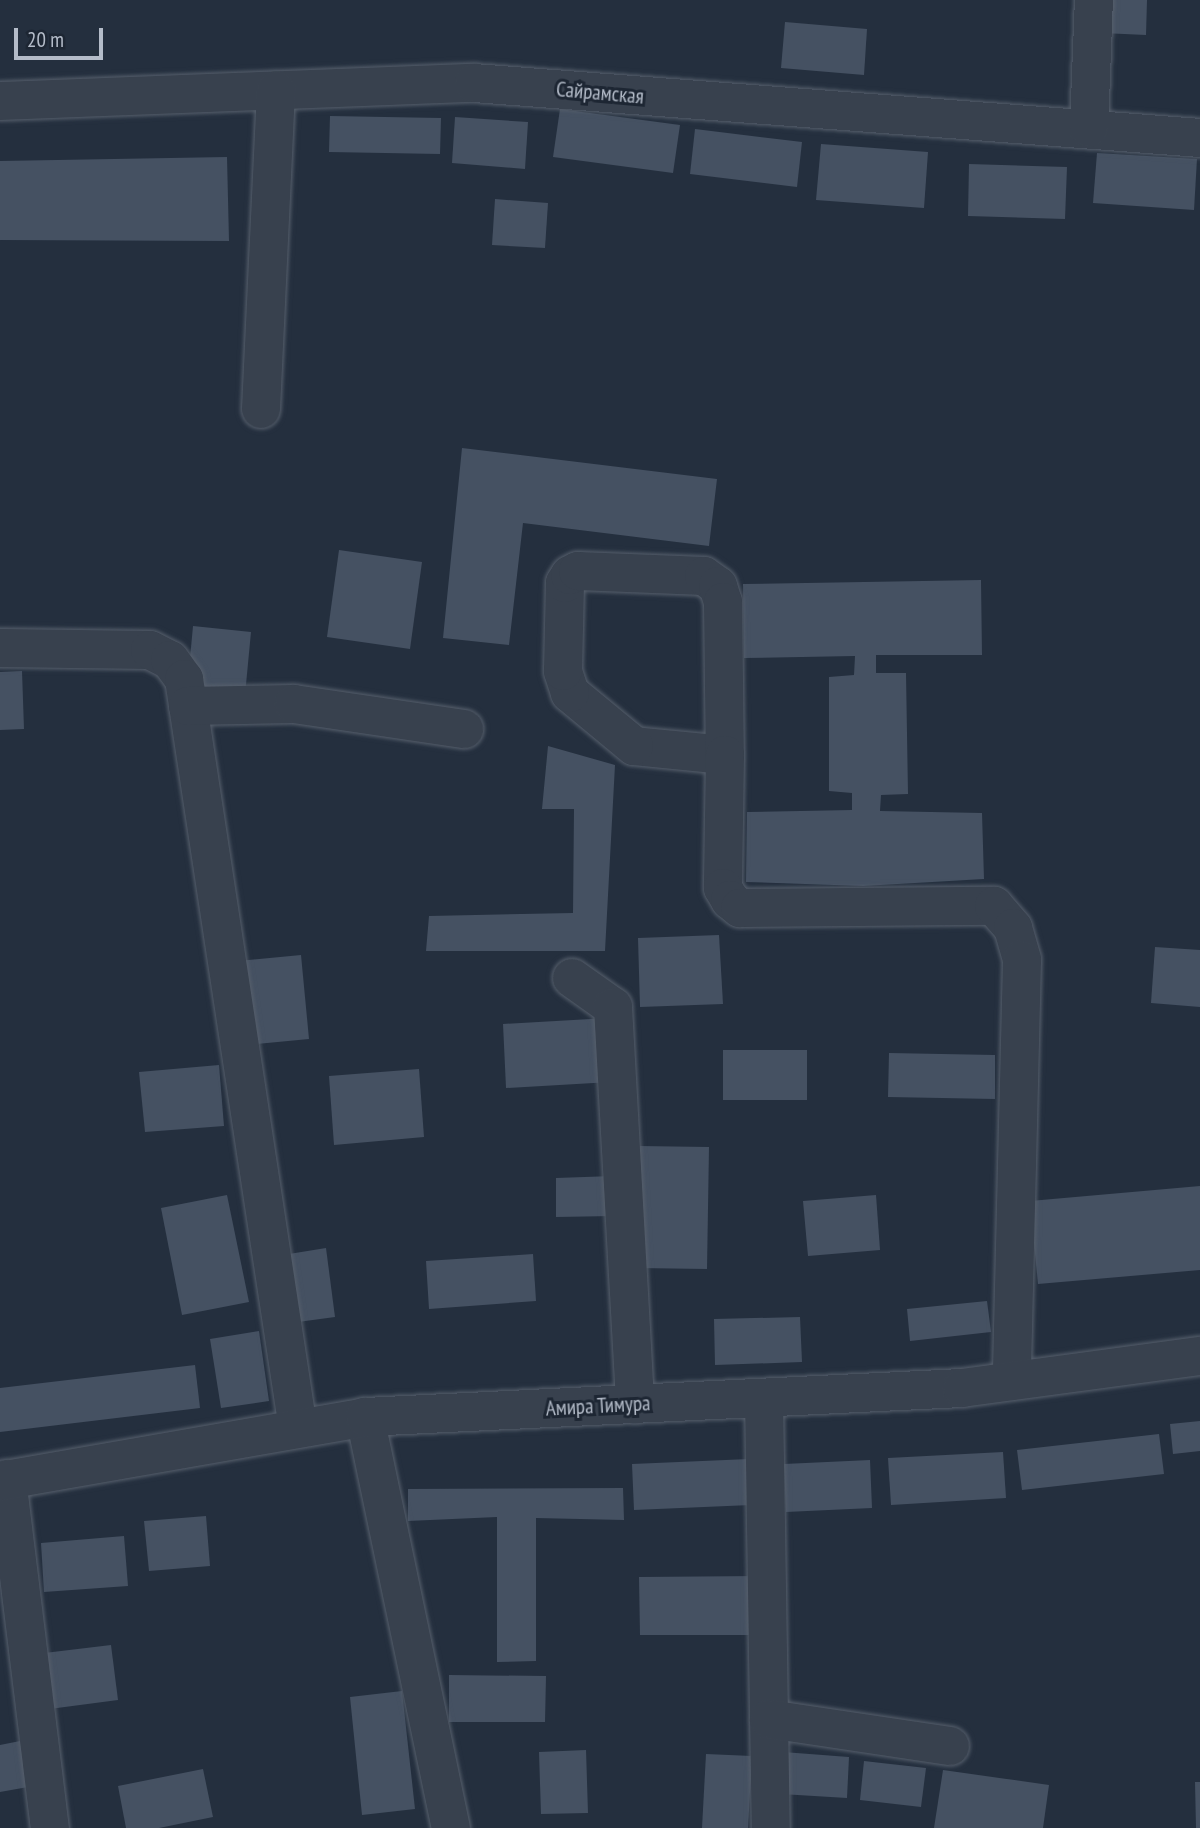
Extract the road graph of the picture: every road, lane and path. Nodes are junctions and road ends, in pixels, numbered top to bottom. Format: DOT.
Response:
graph roads {
  1 [pos="1094,0"];
  2 [pos="276,90"];
  3 [pos="0,101"];
  4 [pos="1088,128"];
  5 [pos="1200,138"];
  6 [pos="261,409"];
  7 [pos="0,648"];
  8 [pos="188,706"];
  9 [pos="464,729"];
  10 [pos="724,755"];
  11 [pos="572,978"];
  12 [pos="1200,1356"];
  13 [pos="1012,1381"];
  14 [pos="764,1398"];
  15 [pos="635,1404"];
  16 [pos="365,1417"];
  17 [pos="298,1429"];
  18 [pos="4,1480"];
  19 [pos="769,1719"];
  20 [pos="950,1746"];
  21 [pos="50,1828"];
  22 [pos="451,1828"];
  23 [pos="771,1828"];
  1 -- 4 [label="street"];
  2 -- 3 [label="street, Сайрамская"];
  2 -- 4 [label="street, Сайрамская"];
  2 -- 6 [label="street"];
  4 -- 5 [label="street, Сайрамская"];
  7 -- 8 [label="street"];
  8 -- 9 [label="street"];
  8 -- 17 [label="street"];
  10 -- 10 [label="street"];
  10 -- 13 [label="street"];
  11 -- 15 [label="street"];
  12 -- 13 [label="street, Амира Тимура"];
  13 -- 14 [label="street, Амира Тимура"];
  14 -- 15 [label="street, Амира Тимура"];
  14 -- 19 [label="street"];
  15 -- 16 [label="street, Амира Тимура"];
  16 -- 17 [label="street, Амира Тимура"];
  16 -- 22 [label="street"];
  17 -- 18 [label="street, Амира Тимура"];
  18 -- 21 [label="street"];
  19 -- 20 [label="street"];
  19 -- 23 [label="street"];
}
